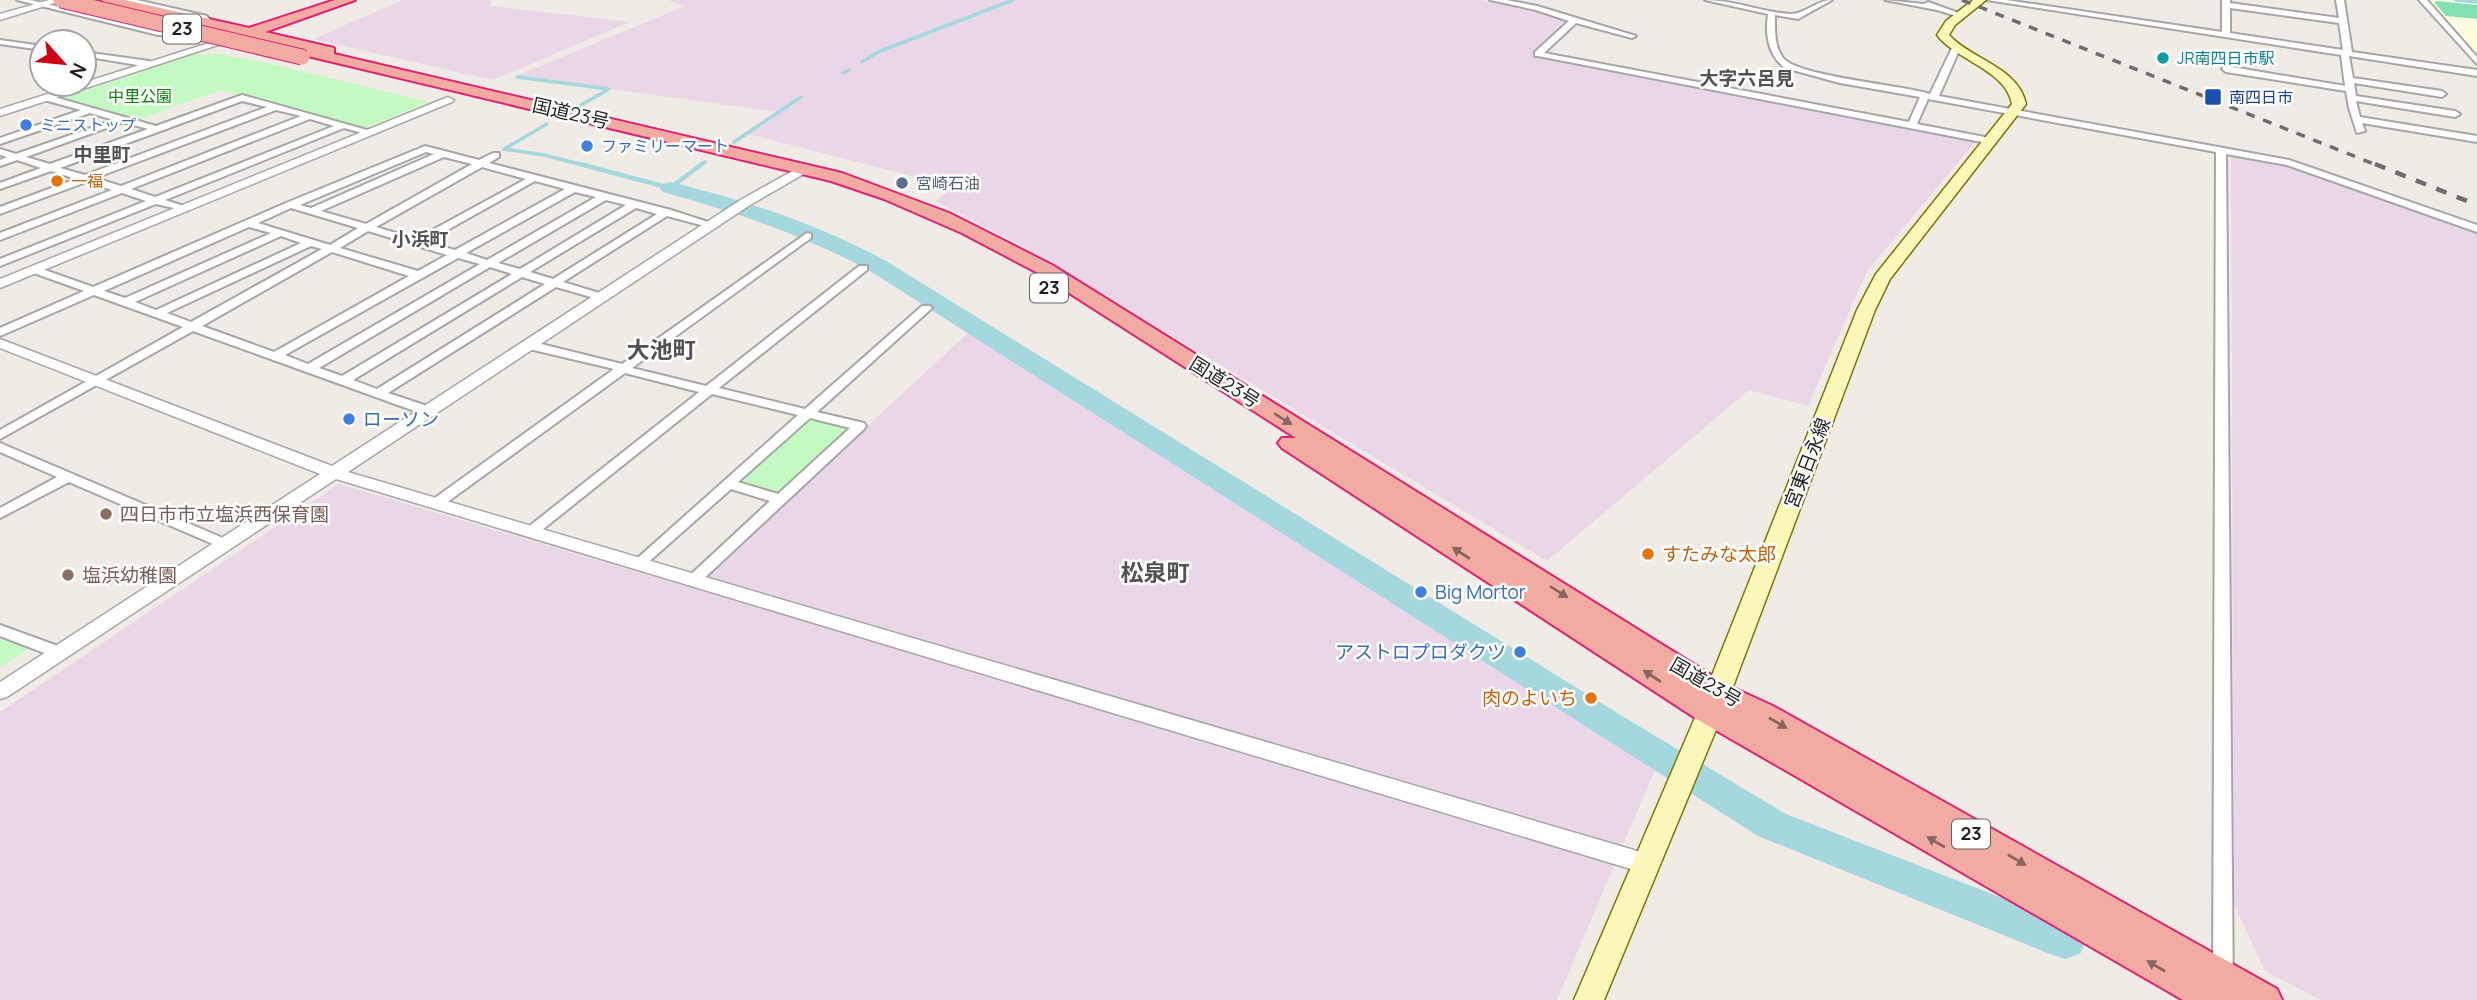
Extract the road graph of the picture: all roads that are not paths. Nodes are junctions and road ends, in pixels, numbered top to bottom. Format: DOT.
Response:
graph roads {
  1 [pos="21,0"];
  2 [pos="89,0"];
  3 [pos="108,0"];
  4 [pos="127,0"];
  5 [pos="334,0"];
  6 [pos="348,0"];
  7 [pos="1494,0"];
  8 [pos="1709,0"];
  9 [pos="1828,0"];
  10 [pos="1889,0"];
  11 [pos="1921,0"];
  12 [pos="1980,0"];
  13 [pos="1990,0"];
  14 [pos="2340,0"];
  15 [pos="2423,0"];
  16 [pos="2226,2"];
  17 [pos="41,3"];
  18 [pos="64,3"];
  19 [pos="1934,8"];
  20 [pos="1772,15"];
  21 [pos="1960,15"];
  22 [pos="0,17"];
  23 [pos="295,18"];
  24 [pos="1574,20"];
  25 [pos="2344,21"];
  26 [pos="210,24"];
  27 [pos="244,32"];
  28 [pos="177,33"];
  29 [pos="2226,35"];
  30 [pos="1632,36"];
  31 [pos="0,42"];
  32 [pos="212,43"];
  33 [pos="28,46"];
  34 [pos="1956,48"];
  35 [pos="302,51"];
  36 [pos="2347,54"];
  37 [pos="98,56"];
  38 [pos="2477,62"];
  39 [pos="149,64"];
  40 [pos="2226,69"];
  41 [pos="2477,73"];
  42 [pos="98,81"];
  43 [pos="2351,89"];
  44 [pos="2442,94"];
  45 [pos="1930,96"];
  46 [pos="47,98"];
  47 [pos="448,100"];
  48 [pos="276,107"];
  49 [pos="90,110"];
  50 [pos="2015,111"];
  51 [pos="0,113"];
  52 [pos="2455,114"];
  53 [pos="310,116"];
  54 [pos="570,117"];
  55 [pos="124,119"];
  56 [pos="2356,119"];
  57 [pos="344,125"];
  58 [pos="1912,125"];
  59 [pos="157,129"];
  60 [pos="2360,131"];
  61 [pos="369,132"];
  62 [pos="2477,139"];
  63 [pos="0,141"];
  64 [pos="1992,141"];
  65 [pos="2221,150"];
  66 [pos="0,152"];
  67 [pos="442,154"];
  68 [pos="496,155"];
  69 [pos="17,157"];
  70 [pos="0,163"];
  71 [pos="480,164"];
  72 [pos="51,168"];
  73 [pos="798,172"];
  74 [pos="534,178"];
  75 [pos="86,179"];
  76 [pos="0,186"];
  77 [pos="574,188"];
  78 [pos="122,190"];
  79 [pos="605,196"];
  80 [pos="156,200"];
  81 [pos="635,204"];
  82 [pos="290,205"];
  83 [pos="183,209"];
  84 [pos="0,211"];
  85 [pos="312,211"];
  86 [pos="667,212"];
  87 [pos="248,223"];
  88 [pos="712,225"];
  89 [pos="368,228"];
  90 [pos="2477,229"];
  91 [pos="280,233"];
  92 [pos="807,236"];
  93 [pos="0,237"];
  94 [pos="311,242"];
  95 [pos="418,242"];
  96 [pos="331,248"];
  97 [pos="456,254"];
  98 [pos="0,263"];
  99 [pos="489,264"];
  100 [pos="863,268"];
  101 [pos="35,270"];
  102 [pos="521,274"];
  103 [pos="418,275"];
  104 [pos="554,283"];
  105 [pos="0,284"];
  106 [pos="92,291"];
  107 [pos="601,297"];
  108 [pos="124,303"];
  109 [pos="926,308"];
  110 [pos="156,314"];
  111 [pos="193,327"];
  112 [pos="0,331"];
  113 [pos="0,342"];
  114 [pos="529,345"];
  115 [pos="275,356"];
  116 [pos="309,369"];
  117 [pos="623,369"];
  118 [pos="97,380"];
  119 [pos="343,381"];
  120 [pos="710,390"];
  121 [pos="379,393"];
  122 [pos="428,411"];
  123 [pos="807,413"];
  124 [pos="0,435"];
  125 [pos="0,447"];
  126 [pos="334,473"];
  127 [pos="67,477"];
  128 [pos="728,484"];
  129 [pos="780,499"];
  130 [pos="437,503"];
  131 [pos="0,514"];
  132 [pos="532,531"];
  133 [pos="225,544"];
  134 [pos="639,563"];
  135 [pos="694,579"];
  136 [pos="0,630"];
  137 [pos="60,653"];
  138 [pos="0,692"];
  139 [pos="1713,702"];
  140 [pos="1644,863"];
  141 [pos="2220,993"];
  142 [pos="1589,1000"];
  143 [pos="2263,1000"];
  1 -- 17 [label="street"];
  2 -- 35 [label="highway, 国道23号 / 23"];
  3 -- 26 [label="highway, 23"];
  4 -- 26 [label="street"];
  5 -- 27 [label="highway"];
  6 -- 23 [label="highway"];
  7 -- 24 [label="street"];
  8 -- 20 [label="street"];
  9 -- 20 [label="street"];
  10 -- 19 [label="street"];
  11 -- 19 [label="street"];
  12 -- 21 [label="main road"];
  13 -- 29 [label="street"];
  14 -- 25 [label="street"];
  15 -- 38 [label="street"];
  16 -- 25 [label="street"];
  16 -- 29 [label="street"];
  17 -- 18 [label="highway"];
  17 -- 22 [label="street"];
  17 -- 28 [label="street"];
  18 -- 28 [label="highway"];
  18 -- 35 [label="highway, 国道23号 / 23, bridge"];
  19 -- 21 [label="street"];
  20 -- 45 [label="street"];
  21 -- 34 [label="main road"];
  23 -- 27 [label="highway"];
  23 -- 35 [label="highway"];
  24 -- 30 [label="street"];
  24 -- 58 [label="street"];
  25 -- 36 [label="street"];
  26 -- 27 [label="highway, 23"];
  27 -- 32 [label="highway"];
  27 -- 35 [label="highway"];
  28 -- 32 [label="highway"];
  29 -- 36 [label="street"];
  31 -- 33 [label="street"];
  32 -- 39 [label="street"];
  32 -- 47 [label="highway"];
  34 -- 45 [label="street"];
  34 -- 50 [label="main road"];
  35 -- 54 [label="highway, 国道23号 / 23"];
  36 -- 41 [label="street"];
  36 -- 43 [label="street"];
  37 -- 39 [label="street"];
  39 -- 42 [label="street"];
  40 -- 43 [label="street"];
  43 -- 44 [label="street"];
  43 -- 52 [label="street"];
  43 -- 56 [label="street"];
  45 -- 50 [label="street"];
  45 -- 58 [label="street"];
  46 -- 49 [label="street"];
  46 -- 51 [label="street"];
  47 -- 54 [label="highway"];
  47 -- 61 [label="street"];
  48 -- 53 [label="street"];
  48 -- 59 [label="street"];
  48 -- 75 [label="street"];
  49 -- 55 [label="street"];
  49 -- 63 [label="street"];
  50 -- 64 [label="main road, 宮東日永線"];
  50 -- 65 [label="street"];
  53 -- 57 [label="street"];
  53 -- 78 [label="street"];
  54 -- 73 [label="highway, 国道23号 / 23"];
  55 -- 59 [label="street"];
  55 -- 69 [label="street"];
  56 -- 60 [label="street"];
  56 -- 62 [label="street"];
  57 -- 61 [label="street"];
  57 -- 80 [label="street"];
  58 -- 64 [label="street"];
  59 -- 72 [label="street"];
  61 -- 83 [label="street"];
  64 -- 139 [label="main road, 宮東日永線"];
  65 -- 90 [label="street"];
  65 -- 141 [label="street"];
  66 -- 69 [label="street"];
  67 -- 71 [label="street"];
  67 -- 82 [label="street"];
  67 -- 85 [label="street"];
  68 -- 71 [label="street"];
  69 -- 70 [label="street"];
  69 -- 72 [label="street"];
  71 -- 74 [label="street"];
  71 -- 89 [label="street"];
  72 -- 75 [label="street"];
  72 -- 76 [label="street"];
  73 -- 88 [label="street"];
  73 -- 139 [label="highway, 国道23号 / 23"];
  74 -- 77 [label="street"];
  74 -- 95 [label="street"];
  75 -- 78 [label="street"];
  75 -- 84 [label="street"];
  77 -- 79 [label="street"];
  77 -- 97 [label="street"];
  78 -- 80 [label="street"];
  78 -- 93 [label="street"];
  79 -- 81 [label="street"];
  79 -- 99 [label="street"];
  80 -- 83 [label="street"];
  80 -- 98 [label="street"];
  81 -- 86 [label="street"];
  81 -- 102 [label="street"];
  82 -- 85 [label="street"];
  82 -- 87 [label="street"];
  83 -- 101 [label="street"];
  85 -- 89 [label="street"];
  86 -- 88 [label="street"];
  86 -- 104 [label="street"];
  87 -- 91 [label="street"];
  87 -- 106 [label="street"];
  88 -- 107 [label="street"];
  89 -- 95 [label="street"];
  89 -- 96 [label="street"];
  91 -- 94 [label="street"];
  91 -- 108 [label="street"];
  92 -- 117 [label="street"];
  94 -- 96 [label="street"];
  94 -- 110 [label="street"];
  95 -- 97 [label="street"];
  96 -- 103 [label="street"];
  96 -- 111 [label="street"];
  97 -- 99 [label="street"];
  97 -- 103 [label="street"];
  99 -- 102 [label="street"];
  99 -- 116 [label="street"];
  100 -- 120 [label="street"];
  101 -- 105 [label="street"];
  101 -- 106 [label="street"];
  102 -- 104 [label="street"];
  102 -- 119 [label="street"];
  103 -- 115 [label="street"];
  104 -- 107 [label="street"];
  104 -- 121 [label="street"];
  106 -- 108 [label="street"];
  106 -- 112 [label="street"];
  107 -- 114 [label="street"];
  108 -- 110 [label="street"];
  109 -- 123 [label="street"];
  110 -- 111 [label="street"];
  111 -- 115 [label="street"];
  111 -- 118 [label="street"];
  113 -- 118 [label="street"];
  114 -- 117 [label="street"];
  114 -- 122 [label="street"];
  115 -- 116 [label="street"];
  116 -- 119 [label="street"];
  117 -- 120 [label="street"];
  117 -- 130 [label="street"];
  118 -- 124 [label="street"];
  118 -- 126 [label="street"];
  119 -- 121 [label="street"];
  120 -- 123 [label="street"];
  120 -- 132 [label="street"];
  121 -- 122 [label="street"];
  122 -- 126 [label="street"];
  123 -- 128 [label="street"];
  123 -- 129 [label="street"];
  125 -- 127 [label="street"];
  126 -- 130 [label="street"];
  126 -- 133 [label="street"];
  127 -- 131 [label="street"];
  127 -- 133 [label="street"];
  128 -- 129 [label="street"];
  128 -- 134 [label="street"];
  129 -- 135 [label="street"];
  130 -- 132 [label="street"];
  132 -- 134 [label="street"];
  133 -- 137 [label="street"];
  134 -- 135 [label="street"];
  135 -- 140 [label="street"];
  136 -- 137 [label="street"];
  137 -- 138 [label="street"];
  139 -- 140 [label="main road, 宮東日永線"];
  139 -- 141 [label="highway, 国道23号 / 23"];
  140 -- 142 [label="main road, 宮東日永線"];
  141 -- 143 [label="highway, 国道23号 / 23"];
}
